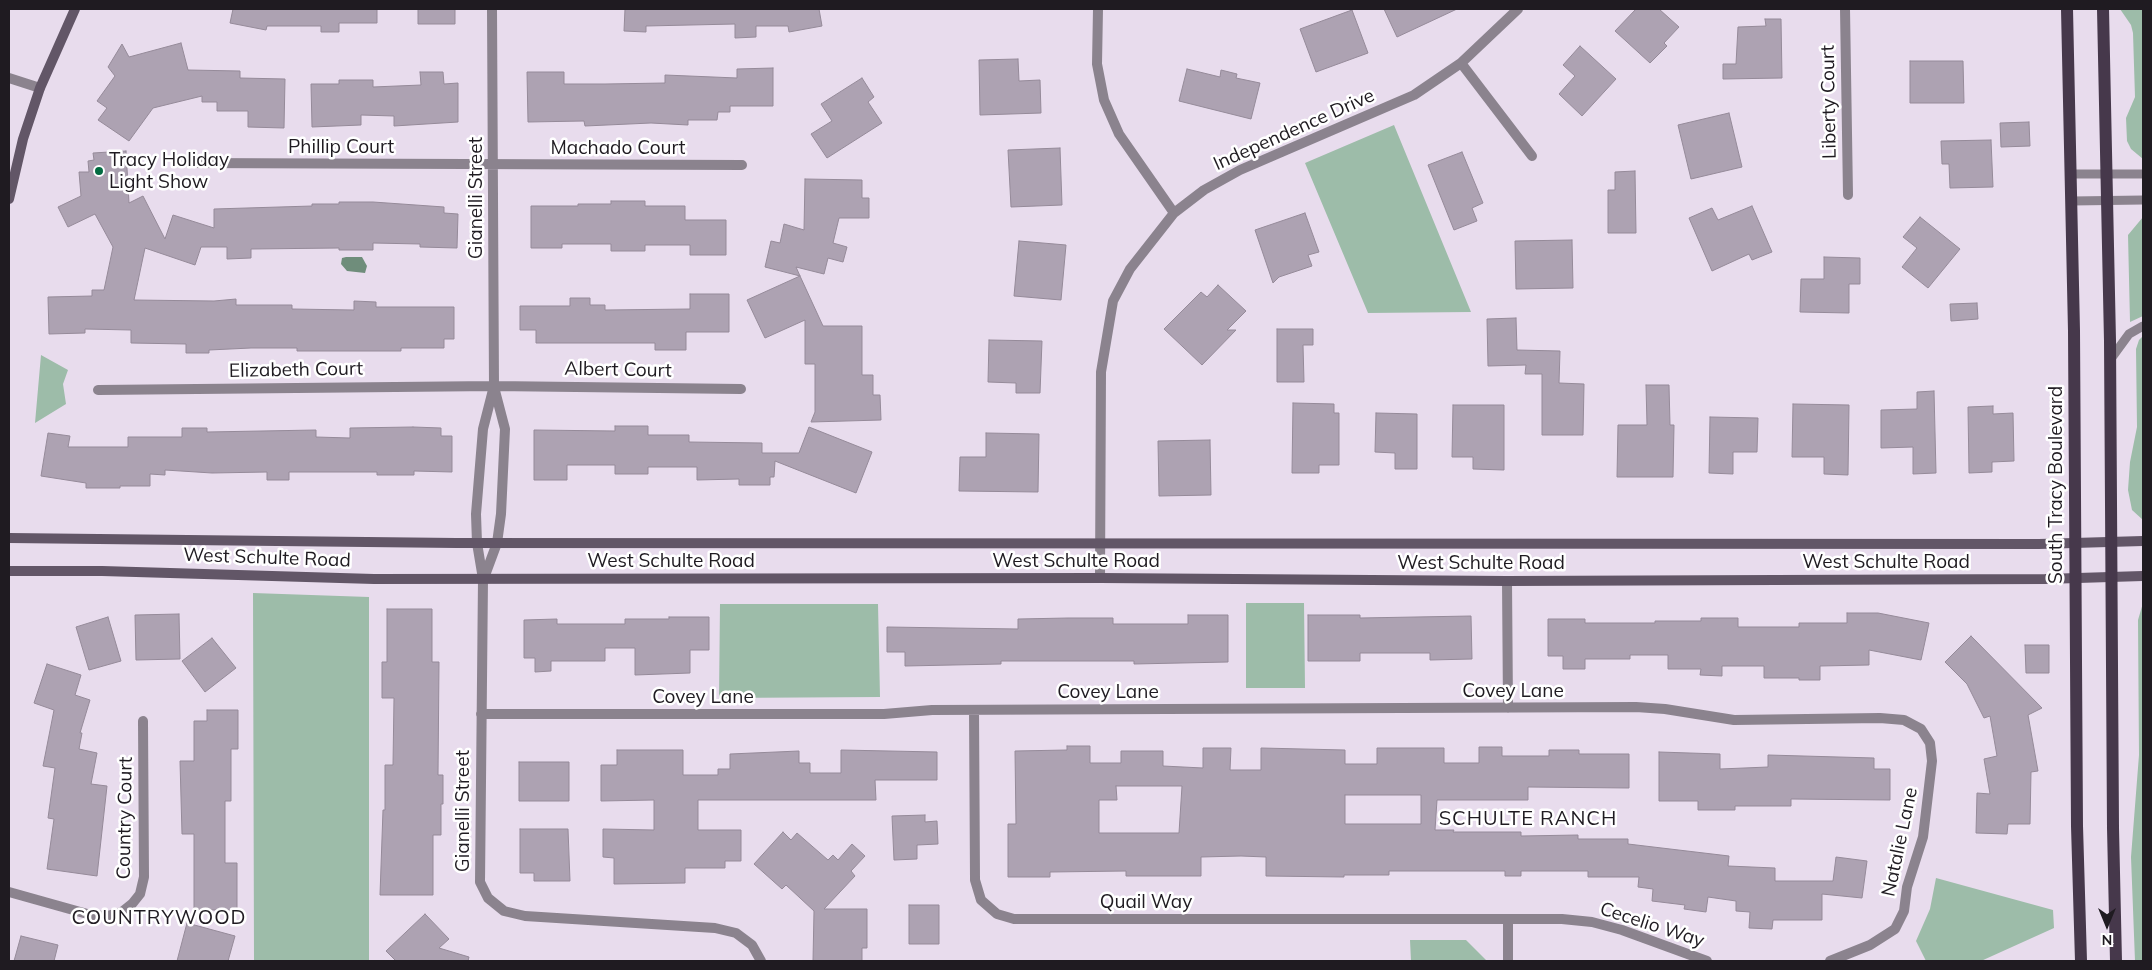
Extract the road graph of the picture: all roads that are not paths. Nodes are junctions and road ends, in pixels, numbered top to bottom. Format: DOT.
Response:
graph roads {
  1 [pos="75,9"];
  2 [pos="492,9"];
  3 [pos="1098,9"];
  4 [pos="1518,9"];
  5 [pos="1845,9"];
  6 [pos="2067,9"];
  7 [pos="2102,9"];
  8 [pos="1461,63"];
  9 [pos="9,78"];
  10 [pos="40,88"];
  11 [pos="1532,156"];
  12 [pos="189,163"];
  13 [pos="493,165"];
  14 [pos="742,165"];
  15 [pos="2071,174"];
  16 [pos="2107,174"];
  17 [pos="2143,174"];
  18 [pos="1848,195"];
  19 [pos="9,199"];
  20 [pos="2143,200"];
  21 [pos="2072,201"];
  22 [pos="2108,201"];
  23 [pos="1174,213"];
  24 [pos="2143,326"];
  25 [pos="2110,360"];
  26 [pos="494,386"];
  27 [pos="741,389"];
  28 [pos="98,390"];
  29 [pos="9,538"];
  30 [pos="2110,541"];
  31 [pos="2143,541"];
  32 [pos="1100,542"];
  33 [pos="476,543"];
  34 [pos="497,543"];
  35 [pos="2075,543"];
  36 [pos="9,571"];
  37 [pos="2143,576"];
  38 [pos="2111,577"];
  39 [pos="1100,578"];
  40 [pos="2075,578"];
  41 [pos="483,579"];
  42 [pos="1507,581"];
  43 [pos="1508,708"];
  44 [pos="974,710"];
  45 [pos="481,714"];
  46 [pos="143,720"];
  47 [pos="1734,720"];
  48 [pos="9,892"];
  49 [pos="1508,919"];
  50 [pos="761,961"];
  51 [pos="1508,961"];
  52 [pos="1707,961"];
  53 [pos="1830,961"];
  54 [pos="2081,961"];
  55 [pos="2116,961"];
  1 -- 10 [label="main road"];
  2 -- 13 [label="street, Gianelli Street"];
  3 -- 23 [label="street"];
  4 -- 8 [label="street, Independence Drive"];
  5 -- 18 [label="street, Liberty Court"];
  6 -- 15 [label="main road, South Tracy Boulevard"];
  7 -- 16 [label="main road"];
  8 -- 11 [label="street"];
  8 -- 23 [label="street, Independence Drive"];
  9 -- 10 [label="street"];
  10 -- 19 [label="main road"];
  12 -- 13 [label="street, Phillip Court"];
  13 -- 14 [label="street, Machado Court"];
  13 -- 26 [label="street, Gianelli Street"];
  15 -- 16 [label="lane"];
  15 -- 21 [label="main road, South Tracy Boulevard"];
  16 -- 17 [label="lane"];
  16 -- 22 [label="main road"];
  20 -- 22 [label="lane"];
  21 -- 22 [label="lane"];
  21 -- 35 [label="main road, South Tracy Boulevard"];
  22 -- 25 [label="main road"];
  23 -- 32 [label="street, Independence Drive"];
  24 -- 25 [label="lane"];
  25 -- 30 [label="main road"];
  26 -- 27 [label="street, Albert Court"];
  26 -- 28 [label="street, Elizabeth Court"];
  26 -- 33 [label="street, Gianelli Street"];
  26 -- 34 [label="street, Gianelli Street"];
  29 -- 33 [label="main road, West Schulte Road"];
  30 -- 31 [label="main road, West Schulte Road"];
  30 -- 35 [label="main road, West Schulte Road"];
  30 -- 38 [label="main road"];
  32 -- 34 [label="main road, West Schulte Road"];
  32 -- 35 [label="main road, West Schulte Road"];
  32 -- 39 [label="street, Independence Drive"];
  33 -- 34 [label="main road, West Schulte Road"];
  33 -- 41 [label="street, Gianelli Street"];
  34 -- 41 [label="street, Gianelli Street"];
  35 -- 40 [label="main road, South Tracy Boulevard"];
  36 -- 41 [label="main road, West Schulte Road"];
  37 -- 38 [label="main road, West Schulte Road"];
  38 -- 40 [label="main road, West Schulte Road"];
  38 -- 55 [label="main road"];
  39 -- 41 [label="main road, West Schulte Road"];
  39 -- 42 [label="main road, West Schulte Road"];
  40 -- 42 [label="main road, West Schulte Road"];
  40 -- 54 [label="main road, South Tracy Boulevard"];
  41 -- 45 [label="street, Gianelli Street"];
  42 -- 43 [label="street"];
  43 -- 44 [label="street, Covey Lane"];
  43 -- 47 [label="street, Covey Lane"];
  44 -- 45 [label="street, Covey Lane"];
  44 -- 49 [label="street, Quail Way"];
  45 -- 50 [label="street, Gianelli Street"];
  46 -- 48 [label="street, Country Court"];
  47 -- 53 [label="street, Natalie Lane"];
  49 -- 51 [label="street"];
  49 -- 52 [label="street, Cecelio Way"];
}
